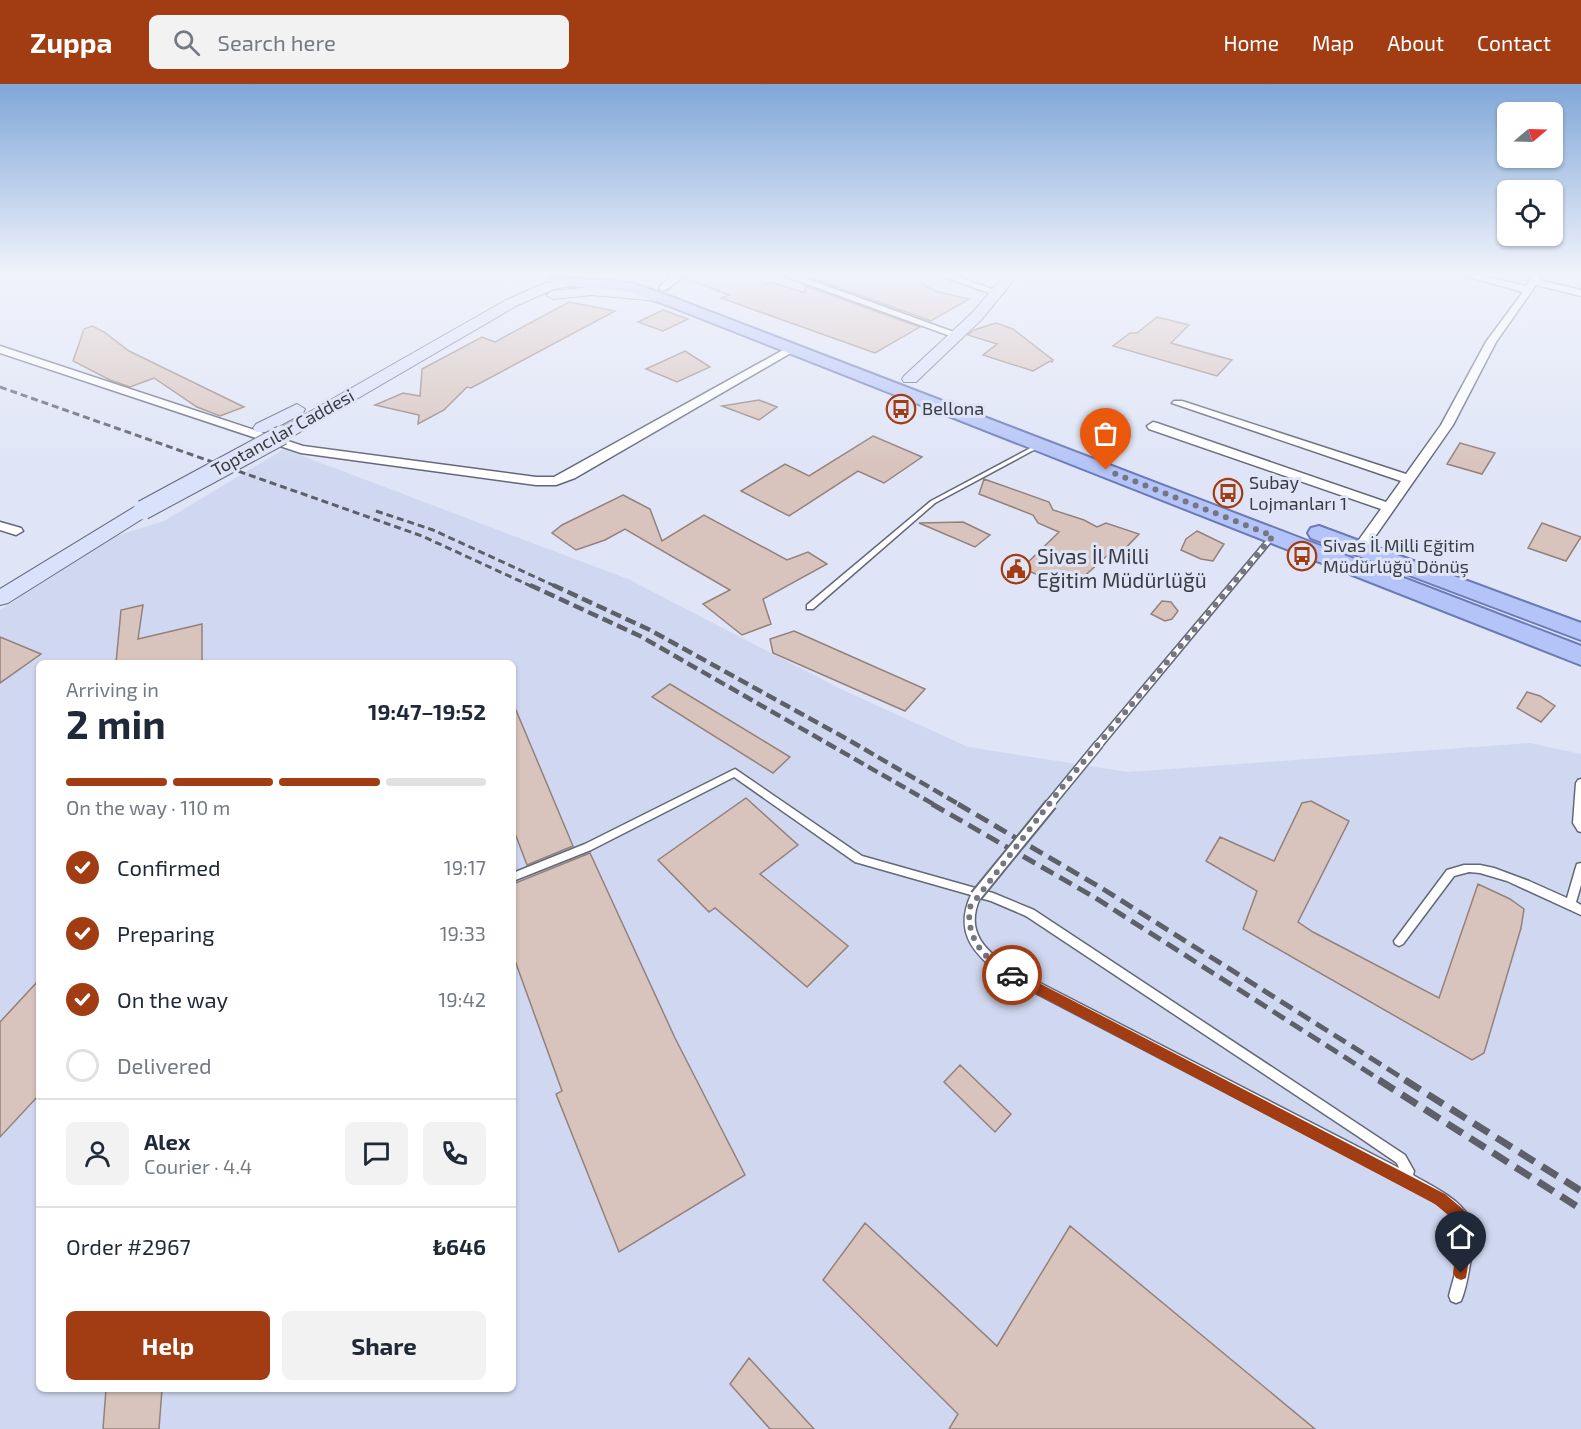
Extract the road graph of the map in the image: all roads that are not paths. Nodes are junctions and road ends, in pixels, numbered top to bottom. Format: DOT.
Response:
graph roads {
  1 [pos="435,339"];
  2 [pos="445,339"];
  3 [pos="770,339"];
  4 [pos="795,339"];
  5 [pos="954,339"];
  6 [pos="1493,339"];
  7 [pos="792,348"];
  8 [pos="0,349"];
  9 [pos="910,379"];
  10 [pos="1178,403"];
  11 [pos="1154,426"];
  12 [pos="1040,445"];
  13 [pos="1408,479"];
  14 [pos="1389,507"];
  15 [pos="135,508"];
  16 [pos="0,526"];
  17 [pos="1278,527"];
  18 [pos="1305,528"];
  19 [pos="16,531"];
  20 [pos="1360,548"];
  21 [pos="0,577"];
  22 [pos="0,598"];
  23 [pos="810,607"];
  24 [pos="1581,632"];
  25 [pos="1581,657"];
  26 [pos="1581,783"];
  27 [pos="1581,828"];
  28 [pos="1581,867"];
  29 [pos="516,876"];
  30 [pos="1570,905"];
  31 [pos="1581,910"];
  32 [pos="1399,941"];
  33 [pos="1403,1178"];
  34 [pos="1456,1296"];
  1 -- 15 [label="street, Toptancılar Caddesi"];
  2 -- 15 [label="street, Toptancılar Caddesi, bridge"];
  3 -- 7 [label="main road"];
  4 -- 9 [label="main road"];
  5 -- 9 [label="street"];
  6 -- 13 [label="street"];
  7 -- 8 [label="street"];
  7 -- 12 [label="main road"];
  9 -- 17 [label="main road"];
  10 -- 13 [label="street"];
  11 -- 14 [label="street"];
  12 -- 17 [label="main road"];
  12 -- 23 [label="lane"];
  13 -- 14 [label="street"];
  14 -- 20 [label="street"];
  15 -- 21 [label="street, Toptancılar Caddesi"];
  15 -- 22 [label="street, Toptancılar Caddesi"];
  16 -- 19 [label="street"];
  17 -- 25 [label="main road"];
  17 -- 33 [label="lane, bridge"];
  18 -- 20 [label="main road"];
  20 -- 24 [label="main road"];
  26 -- 27 [label="lane"];
  28 -- 30 [label="lane"];
  29 -- 33 [label="lane"];
  30 -- 31 [label="lane"];
  30 -- 32 [label="lane"];
  33 -- 34 [label="lane"];
}
